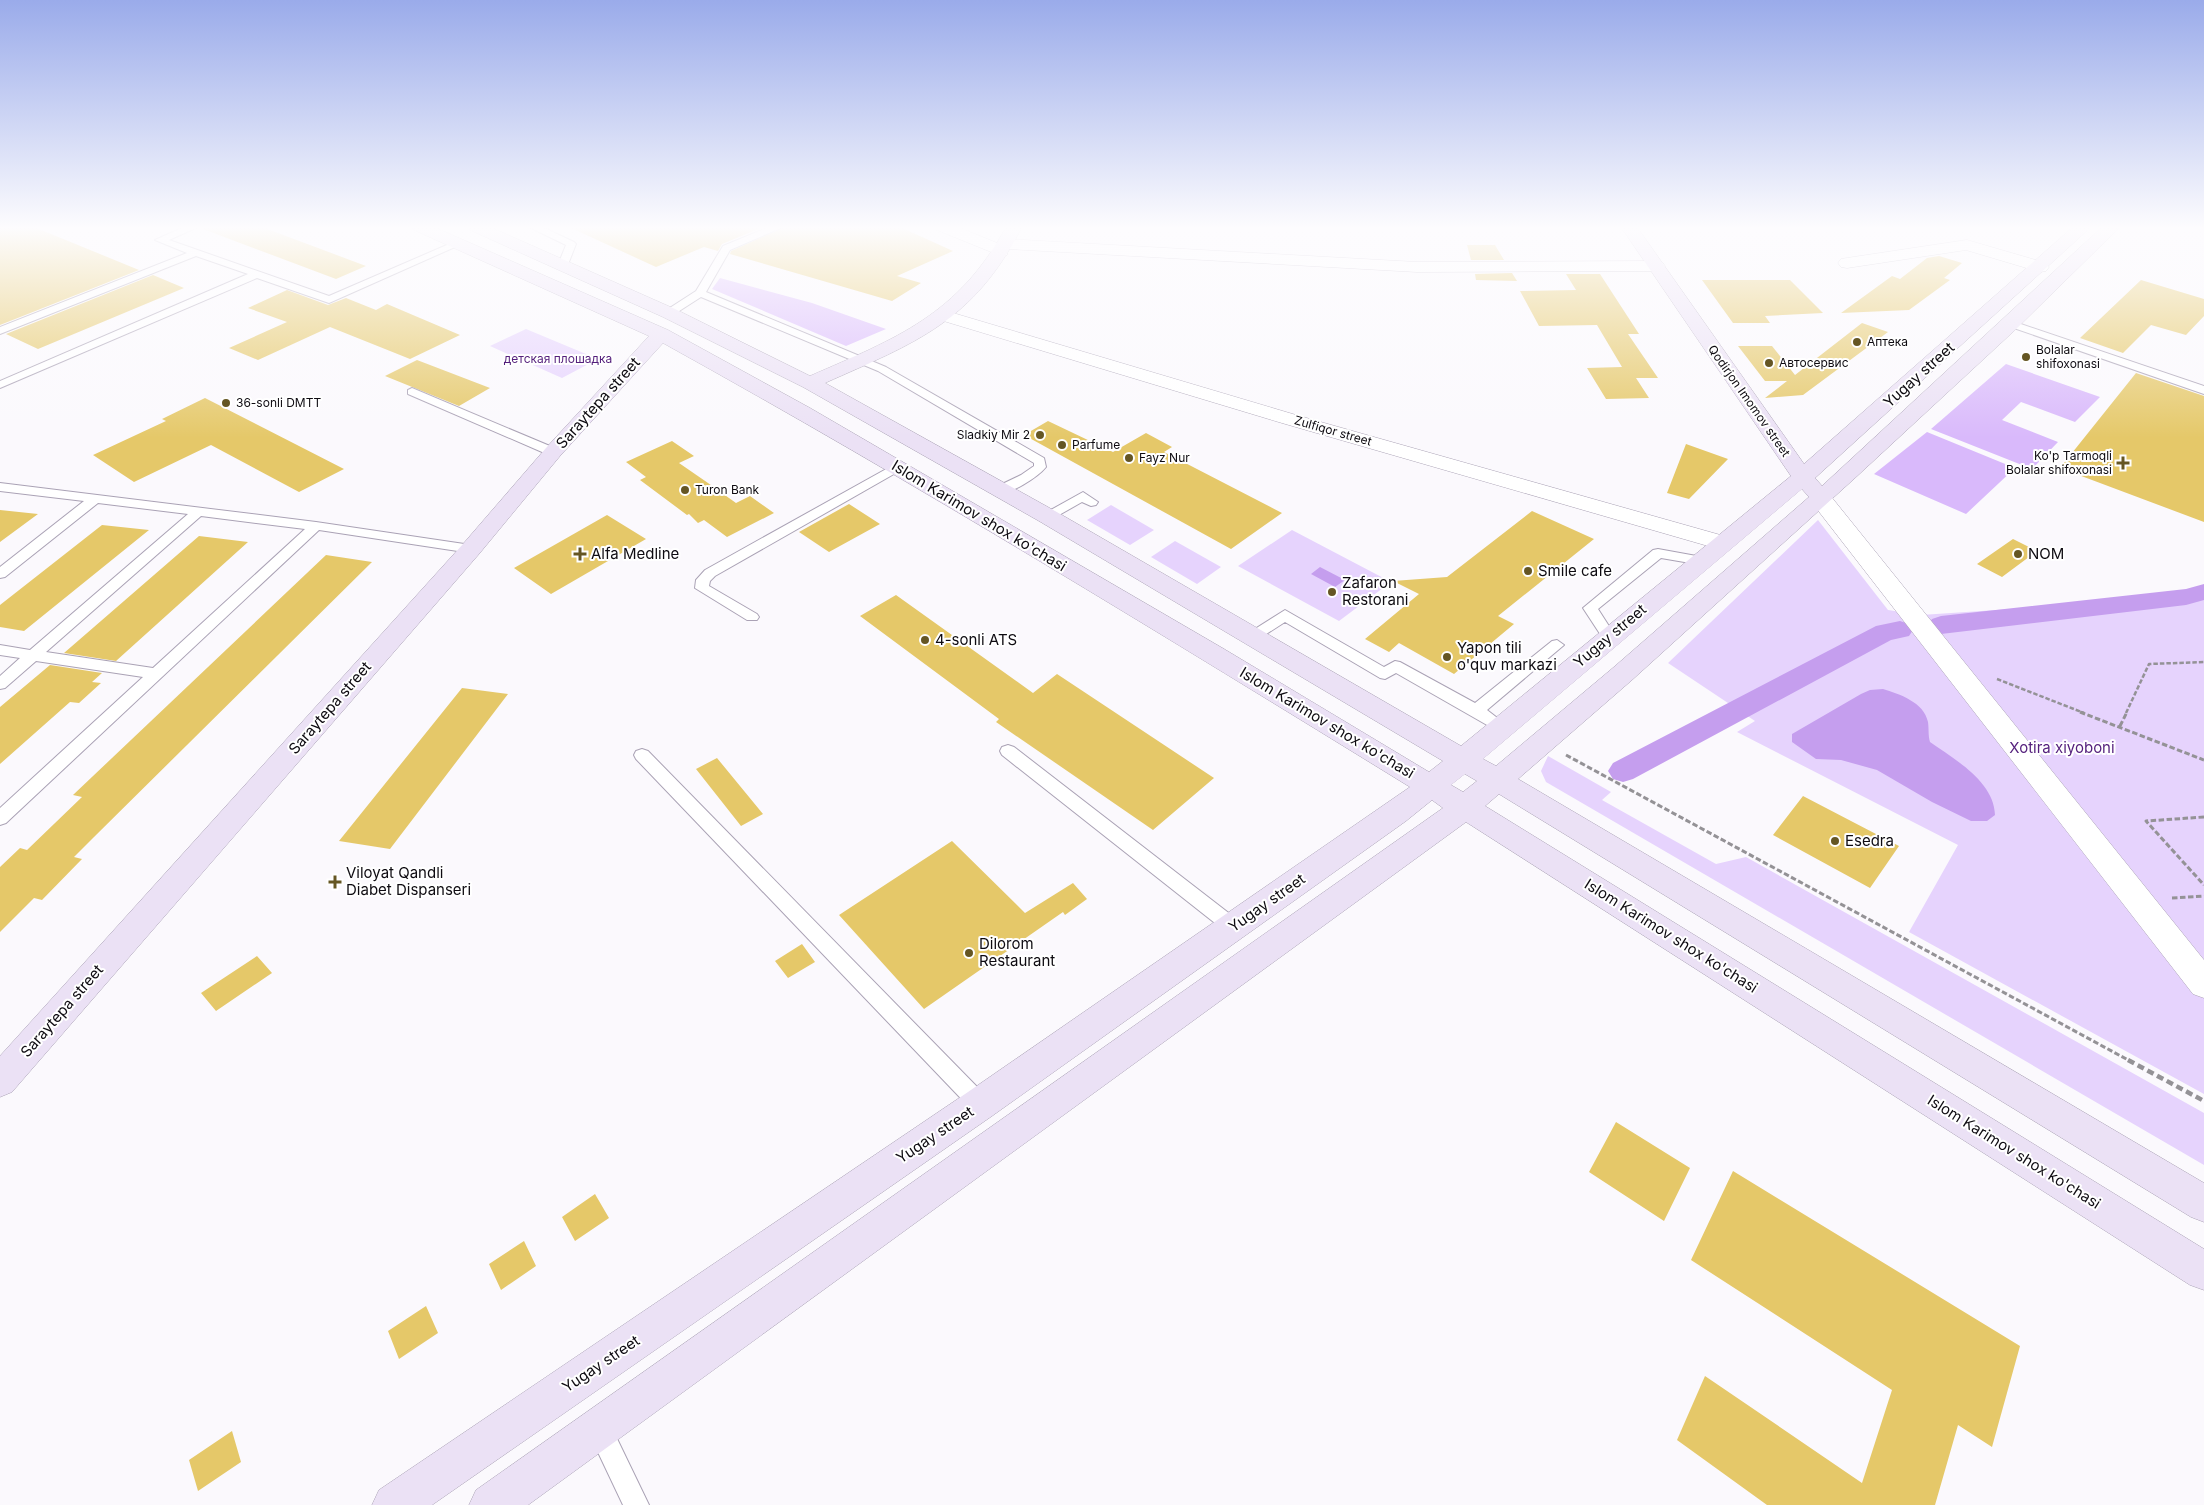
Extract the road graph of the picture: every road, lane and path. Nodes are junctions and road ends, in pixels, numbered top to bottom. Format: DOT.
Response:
graph roads {
  1 [pos="84,297"];
  2 [pos="202,297"];
  3 [pos="321,297"];
  4 [pos="335,297"];
  5 [pos="605,297"];
  6 [pos="618,297"];
  7 [pos="695,297"];
  8 [pos="710,297"];
  9 [pos="962,297"];
  10 [pos="1678,297"];
  11 [pos="2006,297"];
  12 [pos="2040,297"];
  13 [pos="943,316"];
  14 [pos="665,324"];
  15 [pos="2012,324"];
  16 [pos="0,331"];
  17 [pos="863,360"];
  18 [pos="810,383"];
  19 [pos="0,385"];
  20 [pos="2204,390"];
  21 [pos="412,392"];
  22 [pos="553,452"];
  23 [pos="897,467"];
  24 [pos="1803,477"];
  25 [pos="1,489"];
  26 [pos="1001,490"];
  27 [pos="96,498"];
  28 [pos="1821,500"];
  29 [pos="1092,502"];
  30 [pos="198,512"];
  31 [pos="1047,516"];
  32 [pos="316,526"];
  33 [pos="1724,543"];
  34 [pos="471,549"];
  35 [pos="1702,561"];
  36 [pos="0,574"];
  37 [pos="752,617"];
  38 [pos="1252,637"];
  39 [pos="1609,637"];
  40 [pos="1557,646"];
  41 [pos="0,650"];
  42 [pos="33,655"];
  43 [pos="2204,662"];
  44 [pos="157,674"];
  45 [pos="1992,678"];
  46 [pos="0,684"];
  47 [pos="1476,710"];
  48 [pos="2120,726"];
  49 [pos="1501,728"];
  50 [pos="1544,742"];
  51 [pos="1008,751"];
  52 [pos="642,755"];
  53 [pos="1463,760"];
  54 [pos="2204,760"];
  55 [pos="1499,781"];
  56 [pos="1430,786"];
  57 [pos="1465,807"];
  58 [pos="2204,817"];
  59 [pos="0,818"];
  60 [pos="2204,885"];
  61 [pos="1232,926"];
  62 [pos="2204,984"];
  63 [pos="0,1082"];
  64 [pos="2204,1101"];
  65 [pos="980,1104"];
  66 [pos="2204,1204"];
  67 [pos="2204,1271"];
  68 [pos="599,1429"];
  69 [pos="394,1505"];
  70 [pos="491,1505"];
  71 [pos="636,1505"];
  1 -- 16 [label="lane"];
  2 -- 19 [label="lane"];
  3 -- 4 [label="lane"];
  5 -- 14 [label="main road, Islom Karimov shox ko'chasi"];
  6 -- 14 [label="main road, Islom Karimov shox ko'chasi"];
  7 -- 14 [label="lane"];
  8 -- 17 [label="lane"];
  9 -- 13 [label="main road"];
  10 -- 24 [label="main road, Qodirjon Imomov street"];
  11 -- 24 [label="main road, Yugay street"];
  12 -- 15 [label="main road, Yugay street"];
  13 -- 17 [label="main road"];
  13 -- 33 [label="street, Zulfiqor street"];
  14 -- 18 [label="main road, Islom Karimov shox ko'chasi"];
  14 -- 22 [label="main road, Saraytepa street"];
  14 -- 23 [label="main road, Islom Karimov shox ko'chasi"];
  15 -- 20 [label="lane"];
  15 -- 28 [label="main road, Yugay street"];
  17 -- 18 [label="main road"];
  17 -- 26 [label="lane"];
  18 -- 26 [label="main road, Islom Karimov shox ko'chasi"];
  21 -- 22 [label="lane"];
  22 -- 34 [label="main road, Saraytepa street"];
  23 -- 37 [label="lane"];
  23 -- 56 [label="main road, Islom Karimov shox ko'chasi"];
  24 -- 28 [label="main road, Qodirjon Imomov street"];
  24 -- 33 [label="main road, Yugay street"];
  25 -- 27 [label="lane"];
  26 -- 31 [label="main road, Islom Karimov shox ko'chasi"];
  27 -- 30 [label="lane"];
  27 -- 36 [label="lane"];
  28 -- 50 [label="main road, Yugay street"];
  28 -- 62 [label="street"];
  29 -- 31 [label="lane"];
  30 -- 32 [label="lane"];
  30 -- 42 [label="lane"];
  31 -- 38 [label="main road, Islom Karimov shox ko'chasi"];
  32 -- 34 [label="lane"];
  32 -- 44 [label="lane"];
  33 -- 35 [label="main road, Yugay street"];
  34 -- 63 [label="main road, Saraytepa street"];
  35 -- 39 [label="main road, Yugay street"];
  35 -- 39 [label="lane"];
  38 -- 47 [label="lane"];
  38 -- 53 [label="main road, Islom Karimov shox ko'chasi"];
  39 -- 49 [label="main road, Yugay street"];
  40 -- 47 [label="lane"];
  41 -- 42 [label="lane"];
  42 -- 44 [label="lane"];
  42 -- 46 [label="lane"];
  43 -- 48 [label="path"];
  44 -- 59 [label="lane"];
  45 -- 48 [label="path"];
  47 -- 49 [label="lane"];
  48 -- 54 [label="path"];
  49 -- 53 [label="main road, Yugay street"];
  50 -- 55 [label="main road, Yugay street"];
  50 -- 64 [label="path"];
  51 -- 61 [label="lane"];
  52 -- 65 [label="lane"];
  53 -- 55 [label="main road, Islom Karimov shox ko'chasi"];
  53 -- 56 [label="main road, Yugay street"];
  55 -- 57 [label="main road, Yugay street"];
  55 -- 66 [label="main road, Islom Karimov shox ko'chasi"];
  56 -- 57 [label="main road, Islom Karimov shox ko'chasi"];
  56 -- 61 [label="main road, Yugay street"];
  57 -- 67 [label="main road, Islom Karimov shox ko'chasi"];
  57 -- 68 [label="main road, Yugay street"];
  58 -- 60 [label="path"];
  61 -- 65 [label="main road, Yugay street"];
  65 -- 69 [label="main road, Yugay street"];
  68 -- 70 [label="main road, Yugay street"];
  68 -- 71 [label="lane"];
}
